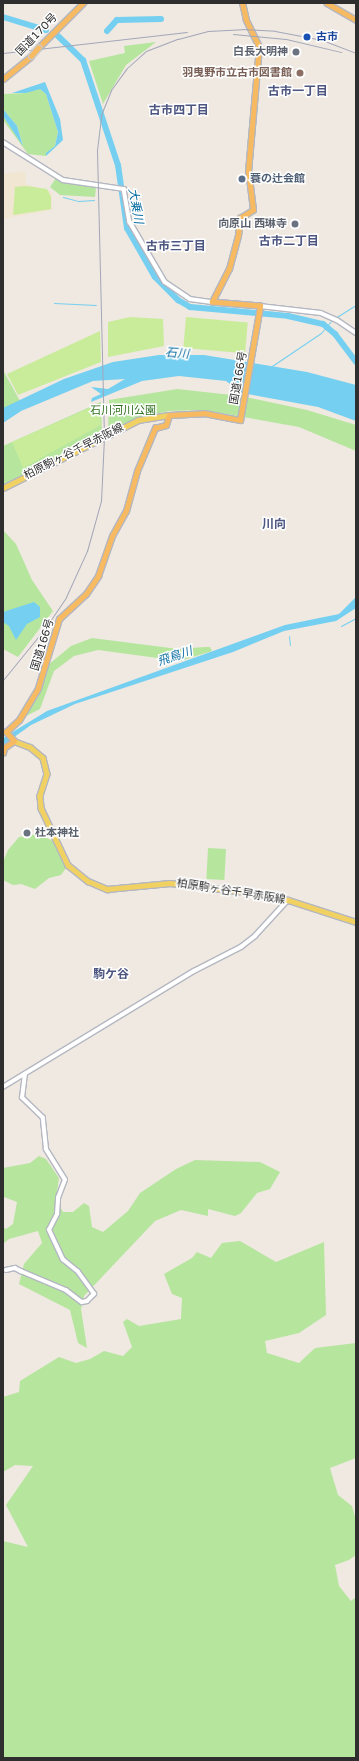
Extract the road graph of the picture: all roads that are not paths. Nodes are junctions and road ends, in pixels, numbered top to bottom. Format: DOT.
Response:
graph roads {
  1 [pos="83,3"];
  2 [pos="242,3"];
  3 [pos="327,3"];
  4 [pos="356,19"];
  5 [pos="3,79"];
  6 [pos="3,142"];
  7 [pos="212,302"];
  8 [pos="260,307"];
  9 [pos="356,333"];
  10 [pos="169,415"];
  11 [pos="3,488"];
  12 [pos="13,741"];
  13 [pos="3,753"];
  14 [pos="288,900"];
  15 [pos="356,922"];
  16 [pos="25,1074"];
  17 [pos="3,1087"];
  18 [pos="6,1270"];
  1 -- 5 [label="highway, 国道170号, bridge"];
  2 -- 7 [label="highway"];
  3 -- 4 [label="highway"];
  6 -- 7 [label="street"];
  7 -- 8 [label="highway"];
  8 -- 9 [label="street"];
  8 -- 10 [label="highway, 国道166号"];
  10 -- 11 [label="main road, 柏原駒ヶ谷千早赤阪線"];
  10 -- 12 [label="highway, 国道166号"];
  12 -- 13 [label="highway"];
  12 -- 14 [label="main road, 柏原駒ヶ谷千早赤阪線"];
  14 -- 15 [label="main road, 柏原駒ヶ谷千早赤阪線"];
  14 -- 16 [label="street"];
  16 -- 17 [label="street"];
  16 -- 18 [label="street"];
}
